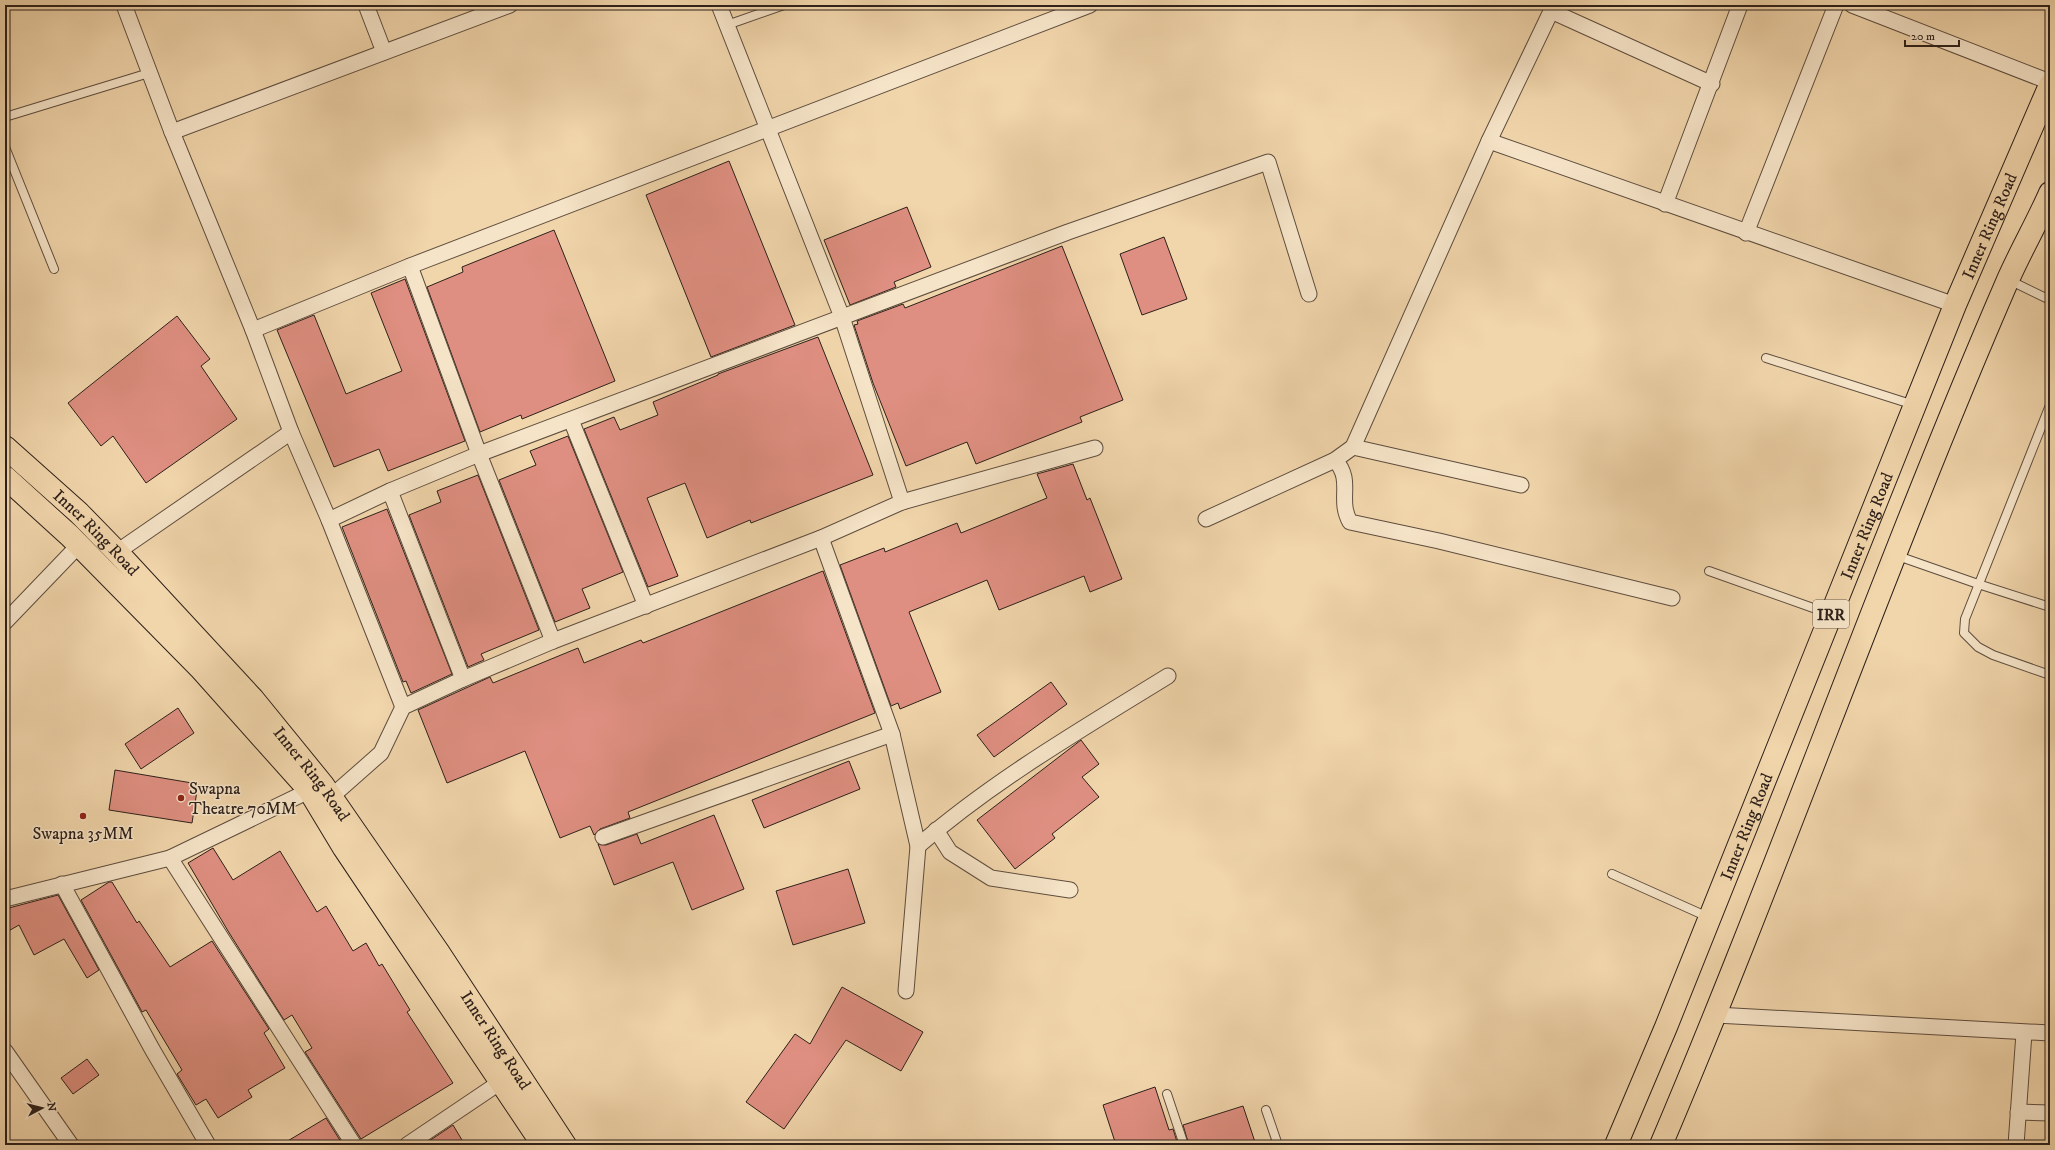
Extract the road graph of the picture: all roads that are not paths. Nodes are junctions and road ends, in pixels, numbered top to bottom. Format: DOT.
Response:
graph roads {
  1 [pos="124,5"];
  2 [pos="366,5"];
  3 [pos="510,5"];
  4 [pos="719,5"];
  5 [pos="784,5"];
  6 [pos="1090,5"];
  7 [pos="1740,5"];
  8 [pos="1836,5"];
  9 [pos="1852,5"];
  10 [pos="1553,8"];
  11 [pos="727,24"];
  12 [pos="384,52"];
  13 [pos="149,73"];
  14 [pos="2050,82"];
  15 [pos="1712,84"];
  16 [pos="2050,85"];
  17 [pos="5,117"];
  18 [pos="768,130"];
  19 [pos="172,132"];
  20 [pos="1489,141"];
  21 [pos="5,147"];
  22 [pos="2050,193"];
  23 [pos="1665,204"];
  24 [pos="2045,217"];
  25 [pos="1746,233"];
  26 [pos="410,266"];
  27 [pos="54,268"];
  28 [pos="2008,280"];
  29 [pos="1309,294"];
  30 [pos="2050,300"];
  31 [pos="1956,305"];
  32 [pos="842,317"];
  33 [pos="253,330"];
  34 [pos="1766,358"];
  35 [pos="2050,405"];
  36 [pos="1915,406"];
  37 [pos="572,420"];
  38 [pos="291,432"];
  39 [pos="5,447"];
  40 [pos="1353,447"];
  41 [pos="1096,448"];
  42 [pos="479,454"];
  43 [pos="1336,460"];
  44 [pos="5,477"];
  45 [pos="1521,485"];
  46 [pos="390,491"];
  47 [pos="902,502"];
  48 [pos="1206,519"];
  49 [pos="328,520"];
  50 [pos="821,538"];
  51 [pos="79,545"];
  52 [pos="118,552"];
  53 [pos="1895,555"];
  54 [pos="1709,571"];
  55 [pos="1978,584"];
  56 [pos="1672,598"];
  57 [pos="646,606"];
  58 [pos="2050,607"];
  59 [pos="1831,615"];
  60 [pos="5,622"];
  61 [pos="553,641"];
  62 [pos="2050,675"];
  63 [pos="1168,676"];
  64 [pos="463,679"];
  65 [pos="403,707"];
  66 [pos="892,734"];
  67 [pos="321,791"];
  68 [pos="936,830"];
  69 [pos="603,838"];
  70 [pos="918,846"];
  71 [pos="170,858"];
  72 [pos="1612,874"];
  73 [pos="62,884"];
  74 [pos="1070,890"];
  75 [pos="5,899"];
  76 [pos="1710,918"];
  77 [pos="906,991"];
  78 [pos="1716,1015"];
  79 [pos="2024,1033"];
  80 [pos="2050,1033"];
  81 [pos="5,1051"];
  82 [pos="502,1081"];
  83 [pos="1167,1094"];
  84 [pos="1266,1110"];
  85 [pos="2018,1112"];
  86 [pos="2050,1113"];
  87 [pos="71,1145"];
  88 [pos="208,1145"];
  89 [pos="354,1145"];
  90 [pos="407,1145"];
  91 [pos="543,1145"];
  92 [pos="565,1145"];
  93 [pos="1184,1145"];
  94 [pos="1278,1145"];
  95 [pos="1616,1145"];
  96 [pos="1661,1145"];
  97 [pos="2016,1145"];
  1 -- 13 [label="street"];
  2 -- 12 [label="street"];
  3 -- 12 [label="street"];
  4 -- 11 [label="street"];
  5 -- 11 [label="lane"];
  6 -- 18 [label="street"];
  7 -- 15 [label="street"];
  8 -- 25 [label="street"];
  9 -- 14 [label="street"];
  10 -- 15 [label="street"];
  10 -- 20 [label="street"];
  11 -- 18 [label="street"];
  12 -- 19 [label="street"];
  13 -- 17 [label="lane"];
  13 -- 19 [label="street"];
  15 -- 23 [label="street"];
  16 -- 31 [label="main road, Inner Ring Road / IRR"];
  18 -- 26 [label="street"];
  18 -- 32 [label="street"];
  19 -- 33 [label="street"];
  20 -- 23 [label="street"];
  20 -- 40 [label="street"];
  21 -- 27 [label="lane"];
  22 -- 24 [label="main road, IRR"];
  23 -- 25 [label="street"];
  24 -- 28 [label="main road, IRR"];
  25 -- 31 [label="street"];
  26 -- 33 [label="street"];
  26 -- 42 [label="street"];
  28 -- 30 [label="lane"];
  28 -- 53 [label="main road, IRR"];
  29 -- 32 [label="street"];
  31 -- 36 [label="main road, Inner Ring Road / IRR"];
  32 -- 37 [label="street"];
  32 -- 47 [label="street"];
  33 -- 38 [label="street"];
  34 -- 36 [label="lane"];
  35 -- 55 [label="lane"];
  36 -- 59 [label="main road, Inner Ring Road / IRR"];
  37 -- 42 [label="street"];
  37 -- 57 [label="street"];
  38 -- 49 [label="street"];
  38 -- 52 [label="street"];
  39 -- 52 [label="main road, Inner Ring Road"];
  40 -- 43 [label="street"];
  40 -- 45 [label="street"];
  41 -- 47 [label="street"];
  42 -- 46 [label="street"];
  42 -- 61 [label="street"];
  43 -- 48 [label="street"];
  43 -- 56 [label="street"];
  44 -- 51 [label="main road, Inner Ring Road"];
  46 -- 49 [label="street"];
  46 -- 64 [label="street"];
  47 -- 50 [label="street"];
  49 -- 65 [label="street"];
  50 -- 57 [label="street"];
  50 -- 66 [label="street"];
  51 -- 60 [label="street"];
  51 -- 67 [label="main road, Inner Ring Road"];
  52 -- 67 [label="main road, Inner Ring Road"];
  53 -- 55 [label="lane"];
  53 -- 78 [label="main road, IRR"];
  54 -- 59 [label="lane"];
  55 -- 58 [label="lane"];
  55 -- 62 [label="lane"];
  57 -- 61 [label="street"];
  59 -- 76 [label="main road, Inner Ring Road / IRR"];
  61 -- 64 [label="street"];
  63 -- 68 [label="street"];
  64 -- 65 [label="street"];
  65 -- 67 [label="street"];
  66 -- 69 [label="street"];
  66 -- 70 [label="street"];
  67 -- 71 [label="street"];
  67 -- 82 [label="main road, Inner Ring Road"];
  67 -- 92 [label="main road, Inner Ring Road"];
  68 -- 70 [label="street"];
  68 -- 74 [label="street"];
  70 -- 77 [label="street"];
  71 -- 73 [label="street"];
  71 -- 89 [label="street"];
  72 -- 76 [label="lane"];
  73 -- 75 [label="street"];
  73 -- 88 [label="street"];
  76 -- 95 [label="main road, Inner Ring Road / IRR"];
  78 -- 79 [label="street"];
  78 -- 96 [label="main road, IRR"];
  79 -- 80 [label="street"];
  79 -- 85 [label="street"];
  81 -- 87 [label="street"];
  82 -- 90 [label="street"];
  82 -- 91 [label="main road, Inner Ring Road"];
  83 -- 93 [label="lane"];
  84 -- 94 [label="lane"];
  85 -- 86 [label="street"];
  85 -- 97 [label="street"];
}
